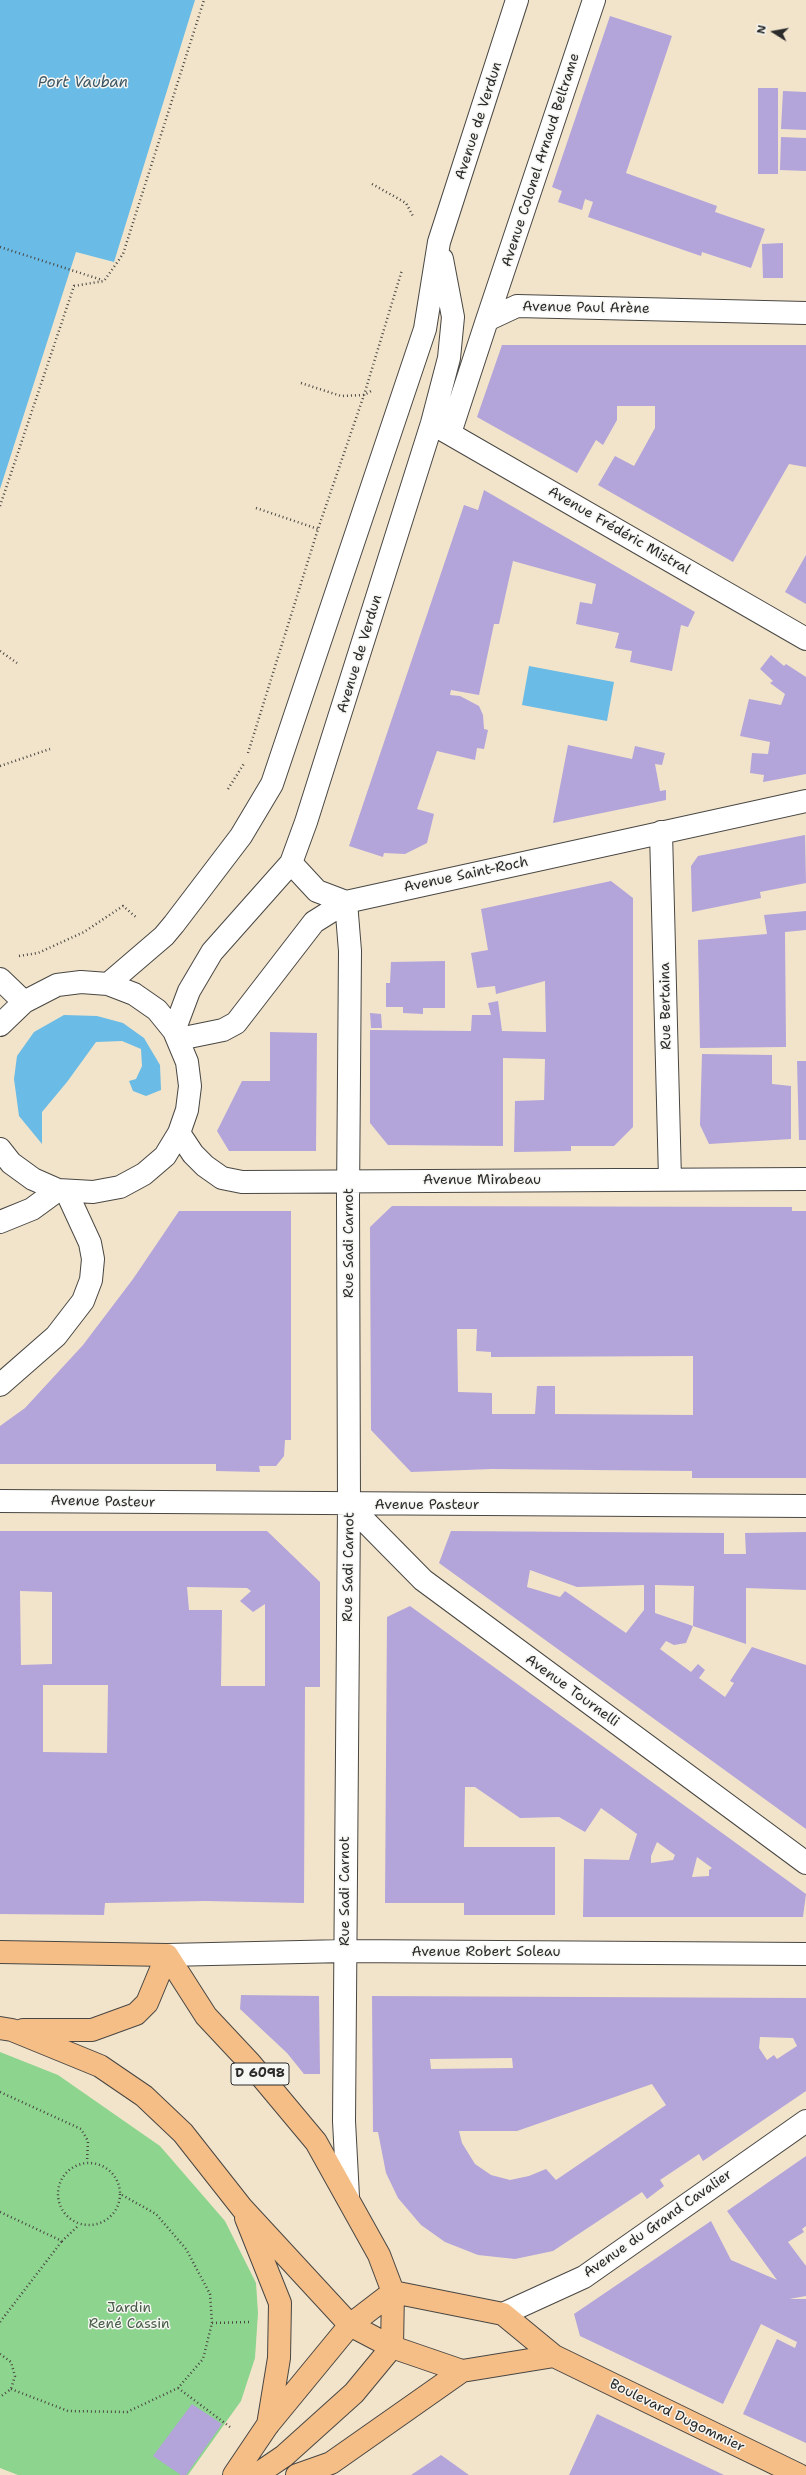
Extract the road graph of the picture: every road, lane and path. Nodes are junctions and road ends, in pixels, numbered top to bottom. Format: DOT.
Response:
graph roads {
  1 [pos="204,0"];
  2 [pos="517,0"];
  3 [pos="594,0"];
  4 [pos="372,184"];
  5 [pos="419,214"];
  6 [pos="439,242"];
  7 [pos="0,247"];
  8 [pos="403,265"];
  9 [pos="104,281"];
  10 [pos="806,312"];
  11 [pos="488,320"];
  12 [pos="301,383"];
  13 [pos="375,389"];
  14 [pos="364,395"];
  15 [pos="441,428"];
  16 [pos="0,506"];
  17 [pos="256,508"];
  18 [pos="318,530"];
  19 [pos="806,639"];
  20 [pos="0,651"];
  21 [pos="17,663"];
  22 [pos="50,749"];
  23 [pos="0,766"];
  24 [pos="228,789"];
  25 [pos="806,801"];
  26 [pos="661,832"];
  27 [pos="291,863"];
  28 [pos="346,902"];
  29 [pos="141,921"];
  30 [pos="12,957"];
  31 [pos="0,979"];
  32 [pos="108,984"];
  33 [pos="24,1002"];
  34 [pos="0,1026"];
  35 [pos="176,1035"];
  36 [pos="179,1133"];
  37 [pos="0,1149"];
  38 [pos="806,1179"];
  39 [pos="670,1180"];
  40 [pos="348,1183"];
  41 [pos="62,1190"];
  42 [pos="0,1222"];
  43 [pos="0,1385"];
  44 [pos="0,1501"];
  45 [pos="349,1505"];
  46 [pos="806,1506"];
  47 [pos="806,1863"];
  48 [pos="345,1951"];
  49 [pos="0,1952"];
  50 [pos="806,1954"];
  51 [pos="166,1956"];
  52 [pos="6,2029"];
  53 [pos="0,2092"];
  54 [pos="806,2121"];
  55 [pos="87,2162"];
  56 [pos="122,2195"];
  57 [pos="348,2197"];
  58 [pos="242,2208"];
  59 [pos="0,2212"];
  60 [pos="79,2225"];
  61 [pos="62,2241"];
  62 [pos="393,2292"];
  63 [pos="503,2314"];
  64 [pos="280,2321"];
  65 [pos="0,2322"];
  66 [pos="212,2323"];
  67 [pos="350,2325"];
  68 [pos="392,2348"];
  69 [pos="0,2354"];
  70 [pos="554,2356"];
  71 [pos="462,2371"];
  72 [pos="178,2388"];
  73 [pos="11,2389"];
  74 [pos="0,2397"];
  75 [pos="267,2426"];
  76 [pos="230,2427"];
  77 [pos="234,2475"];
  78 [pos="256,2475"];
  79 [pos="297,2475"];
  80 [pos="799,2475"];
  1 -- 9 [label="path"];
  2 -- 6 [label="street, Avenue de Verdun"];
  3 -- 11 [label="street, Avenue Colonel Arnaud Beltrame"];
  4 -- 5 [label="path"];
  6 -- 15 [label="street, Avenue de Verdun"];
  6 -- 32 [label="street, Avenue de Verdun"];
  7 -- 9 [label="path"];
  8 -- 14 [label="path"];
  9 -- 16 [label="path"];
  10 -- 11 [label="street, Avenue Paul Arène"];
  11 -- 15 [label="street"];
  12 -- 14 [label="path"];
  13 -- 14 [label="path"];
  14 -- 18 [label="path"];
  15 -- 19 [label="street, Avenue Frédéric Mistral"];
  15 -- 27 [label="street, Avenue de Verdun"];
  17 -- 18 [label="path"];
  18 -- 24 [label="path"];
  20 -- 21 [label="path"];
  22 -- 23 [label="path"];
  25 -- 26 [label="street, Avenue Saint-Roch"];
  26 -- 28 [label="street, Avenue Saint-Roch"];
  26 -- 39 [label="street, Rue Bertaina"];
  27 -- 28 [label="street"];
  27 -- 35 [label="street, Avenue de Verdun"];
  28 -- 35 [label="street, Avenue Saint-Roch"];
  28 -- 40 [label="street, Rue Sadi Carnot"];
  29 -- 30 [label="path"];
  31 -- 33 [label="street"];
  32 -- 33 [label="street"];
  32 -- 35 [label="street"];
  33 -- 34 [label="street"];
  35 -- 36 [label="street"];
  36 -- 40 [label="street, Avenue Mirabeau"];
  36 -- 41 [label="street"];
  37 -- 41 [label="street"];
  38 -- 39 [label="street, Avenue Mirabeau"];
  39 -- 40 [label="street, Avenue Mirabeau"];
  40 -- 45 [label="street, Rue Sadi Carnot"];
  41 -- 42 [label="street"];
  41 -- 43 [label="street"];
  44 -- 45 [label="street, Avenue Pasteur"];
  45 -- 46 [label="street, Avenue Pasteur"];
  45 -- 47 [label="street, Avenue Tournelli"];
  45 -- 48 [label="street, Rue Sadi Carnot"];
  48 -- 50 [label="street, Avenue Robert Soleau"];
  48 -- 51 [label="street, Avenue Robert Soleau"];
  48 -- 57 [label="street, Rue Sadi Carnot"];
  49 -- 51 [label="main road, Avenue Robert Soleau"];
  51 -- 52 [label="main road"];
  51 -- 57 [label="main road, D 6098"];
  52 -- 58 [label="main road"];
  53 -- 55 [label="path"];
  54 -- 63 [label="street, Avenue du Grand Cavalier"];
  55 -- 56 [label="path"];
  55 -- 60 [label="path"];
  56 -- 60 [label="path"];
  56 -- 66 [label="path"];
  57 -- 62 [label="main road, Rue Sadi Carnot"];
  58 -- 64 [label="main road"];
  58 -- 67 [label="main road"];
  59 -- 61 [label="path"];
  60 -- 61 [label="path"];
  61 -- 65 [label="path"];
  62 -- 63 [label="main road"];
  62 -- 67 [label="main road"];
  62 -- 68 [label="main road"];
  63 -- 70 [label="main road, Boulevard Dugommier"];
  64 -- 66 [label="path"];
  64 -- 75 [label="main road"];
  66 -- 72 [label="path"];
  67 -- 68 [label="main road"];
  67 -- 75 [label="main road"];
  68 -- 71 [label="main road"];
  68 -- 78 [label="main road"];
  69 -- 73 [label="path"];
  70 -- 71 [label="main road"];
  70 -- 80 [label="main road, Boulevard Dugommier"];
  71 -- 79 [label="main road"];
  72 -- 73 [label="path"];
  72 -- 76 [label="path"];
  73 -- 74 [label="path"];
  75 -- 77 [label="main road"];
}
